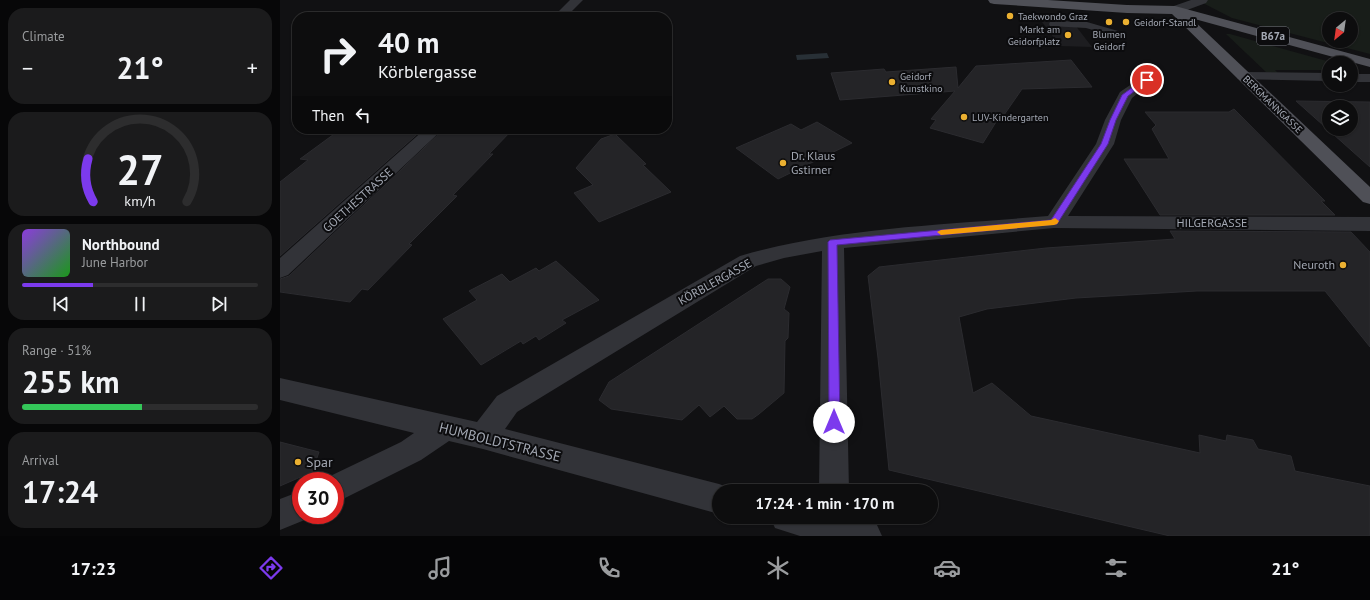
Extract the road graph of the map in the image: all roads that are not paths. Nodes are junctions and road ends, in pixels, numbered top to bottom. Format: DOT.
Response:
graph roads {
  1 [pos="578,0"];
  2 [pos="994,0"];
  3 [pos="1164,0"];
  4 [pos="1202,0"];
  5 [pos="1175,10"];
  6 [pos="565,12"];
  7 [pos="1054,24"];
  8 [pos="1114,33"];
  9 [pos="1370,63"];
  10 [pos="1243,76"];
  11 [pos="1322,77"];
  12 [pos="1358,78"];
  13 [pos="1370,78"];
  14 [pos="1147,80"];
  15 [pos="430,134"];
  16 [pos="1370,198"];
  17 [pos="1054,222"];
  18 [pos="1370,224"];
  19 [pos="833,242"];
  20 [pos="280,270"];
  21 [pos="280,389"];
  22 [pos="445,428"];
  23 [pos="483,436"];
  24 [pos="344,484"];
  25 [pos="834,484"];
  26 [pos="712,497"];
  27 [pos="292,510"];
  28 [pos="280,516"];
  29 [pos="820,524"];
  30 [pos="845,529"];
  1 -- 6 [label="street"];
  2 -- 5 [label="main road"];
  3 -- 5 [label="main road, B67a"];
  4 -- 5 [label="street"];
  5 -- 9 [label="main road, B67a"];
  5 -- 10 [label="main road, BERGMANNGASSE / B67a"];
  7 -- 8 [label="lane"];
  10 -- 11 [label="street"];
  10 -- 16 [label="main road, BERGMANNGASSE / B67a"];
  12 -- 13 [label="street"];
  14 -- 17 [label="street"];
  15 -- 20 [label="street, GOETHESTRASSE"];
  17 -- 18 [label="street, HILGERGASSE"];
  17 -- 19 [label="street, KÖRBLERGASSE"];
  19 -- 23 [label="street, KÖRBLERGASSE"];
  19 -- 25 [label="street"];
  21 -- 22 [label="street, HUMBOLDTSTRASSE"];
  22 -- 23 [label="street, HUMBOLDTSTRASSE"];
  22 -- 24 [label="street"];
  23 -- 26 [label="street, HUMBOLDTSTRASSE"];
  27 -- 28 [label="street"];
  29 -- 30 [label="street"];
}
